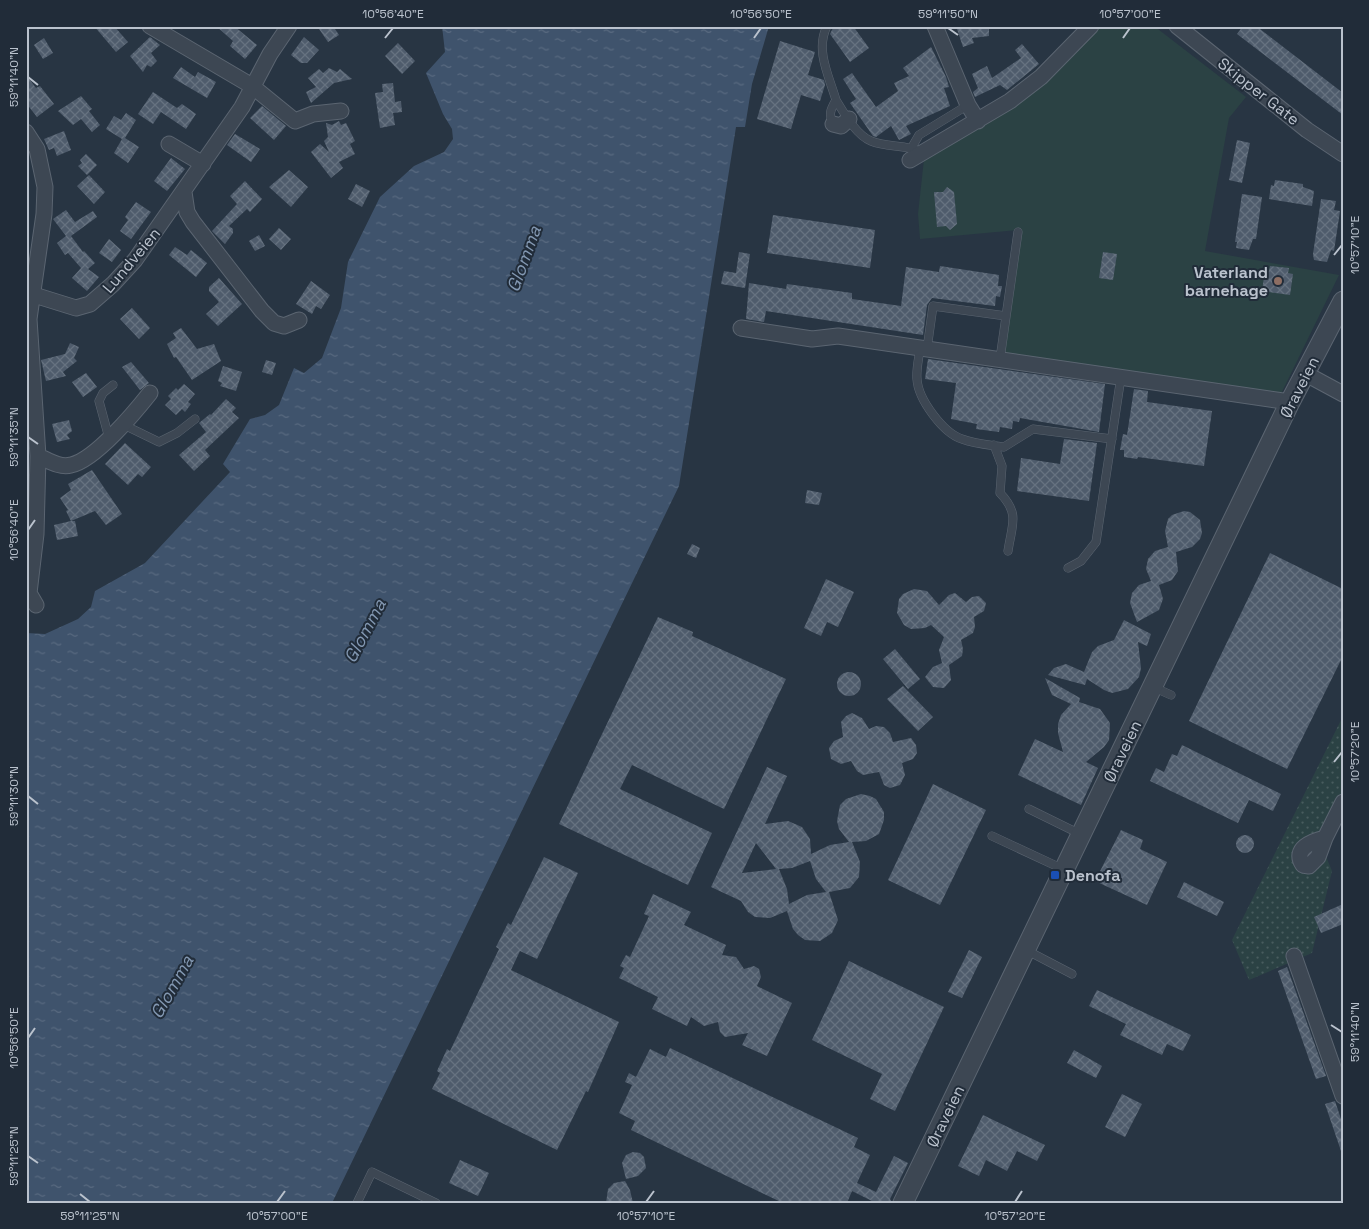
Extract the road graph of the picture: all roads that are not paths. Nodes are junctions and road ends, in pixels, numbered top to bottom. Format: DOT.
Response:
graph roads {
  1 [pos="289,26"];
  2 [pos="827,26"];
  3 [pos="935,26"];
  4 [pos="1091,26"];
  5 [pos="1177,26"];
  6 [pos="152,27"];
  7 [pos="252,86"];
  8 [pos="836,100"];
  9 [pos="968,105"];
  10 [pos="341,110"];
  11 [pos="850,119"];
  12 [pos="978,121"];
  13 [pos="834,124"];
  14 [pos="27,134"];
  15 [pos="169,144"];
  16 [pos="914,153"];
  17 [pos="1343,154"];
  18 [pos="203,164"];
  19 [pos="184,192"];
  20 [pos="1018,232"];
  21 [pos="29,296"];
  22 [pos="1343,301"];
  23 [pos="1006,316"];
  24 [pos="298,320"];
  25 [pos="741,328"];
  26 [pos="923,348"];
  27 [pos="1000,360"];
  28 [pos="1306,374"];
  29 [pos="1121,377"];
  30 [pos="113,385"];
  31 [pos="150,393"];
  32 [pos="1343,394"];
  33 [pos="1290,402"];
  34 [pos="195,419"];
  35 [pos="124,425"];
  36 [pos="109,438"];
  37 [pos="1112,439"];
  38 [pos="994,445"];
  39 [pos="38,456"];
  40 [pos="1008,551"];
  41 [pos="1068,568"];
  42 [pos="36,605"];
  43 [pos="1154,687"];
  44 [pos="1171,695"];
  45 [pos="1343,802"];
  46 [pos="1029,809"];
  47 [pos="1082,835"];
  48 [pos="992,836"];
  49 [pos="1325,838"];
  50 [pos="1065,870"];
  51 [pos="1026,950"];
  52 [pos="1294,956"];
  53 [pos="1072,974"];
  54 [pos="1343,1096"];
  55 [pos="357,1203"];
  56 [pos="436,1203"];
  57 [pos="903,1203"];
  1 -- 7 [label="street, Lundveien"];
  2 -- 8 [label="lane"];
  3 -- 9 [label="street"];
  4 -- 12 [label="street"];
  5 -- 17 [label="street, Skipper Gate"];
  6 -- 7 [label="street"];
  7 -- 10 [label="street"];
  7 -- 18 [label="street, Lundveien"];
  8 -- 11 [label="lane"];
  8 -- 13 [label="lane"];
  9 -- 12 [label="street"];
  9 -- 16 [label="lane"];
  11 -- 13 [label="street"];
  11 -- 16 [label="lane"];
  12 -- 16 [label="street"];
  14 -- 21 [label="street"];
  15 -- 18 [label="street"];
  18 -- 19 [label="street, Lundveien"];
  19 -- 21 [label="street, Lundveien"];
  19 -- 24 [label="street"];
  20 -- 23 [label="lane"];
  21 -- 39 [label="street"];
  22 -- 28 [label="street, Øraveien"];
  23 -- 26 [label="lane"];
  23 -- 27 [label="lane"];
  25 -- 26 [label="street"];
  26 -- 27 [label="street"];
  26 -- 38 [label="lane"];
  27 -- 29 [label="street"];
  28 -- 32 [label="street"];
  28 -- 33 [label="street, Øraveien"];
  29 -- 33 [label="street"];
  29 -- 37 [label="lane"];
  30 -- 36 [label="lane"];
  31 -- 35 [label="street"];
  33 -- 43 [label="street, Øraveien"];
  34 -- 35 [label="lane"];
  35 -- 36 [label="street"];
  36 -- 39 [label="street"];
  37 -- 38 [label="lane"];
  37 -- 41 [label="lane"];
  38 -- 40 [label="lane"];
  39 -- 42 [label="street"];
  43 -- 44 [label="lane"];
  43 -- 47 [label="street, Øraveien"];
  45 -- 49 [label="street"];
  46 -- 47 [label="lane"];
  47 -- 50 [label="street, Øraveien"];
  48 -- 50 [label="lane"];
  50 -- 51 [label="street, Øraveien"];
  51 -- 53 [label="lane"];
  51 -- 57 [label="street, Øraveien"];
  52 -- 54 [label="street"];
  55 -- 56 [label="lane"];
}
